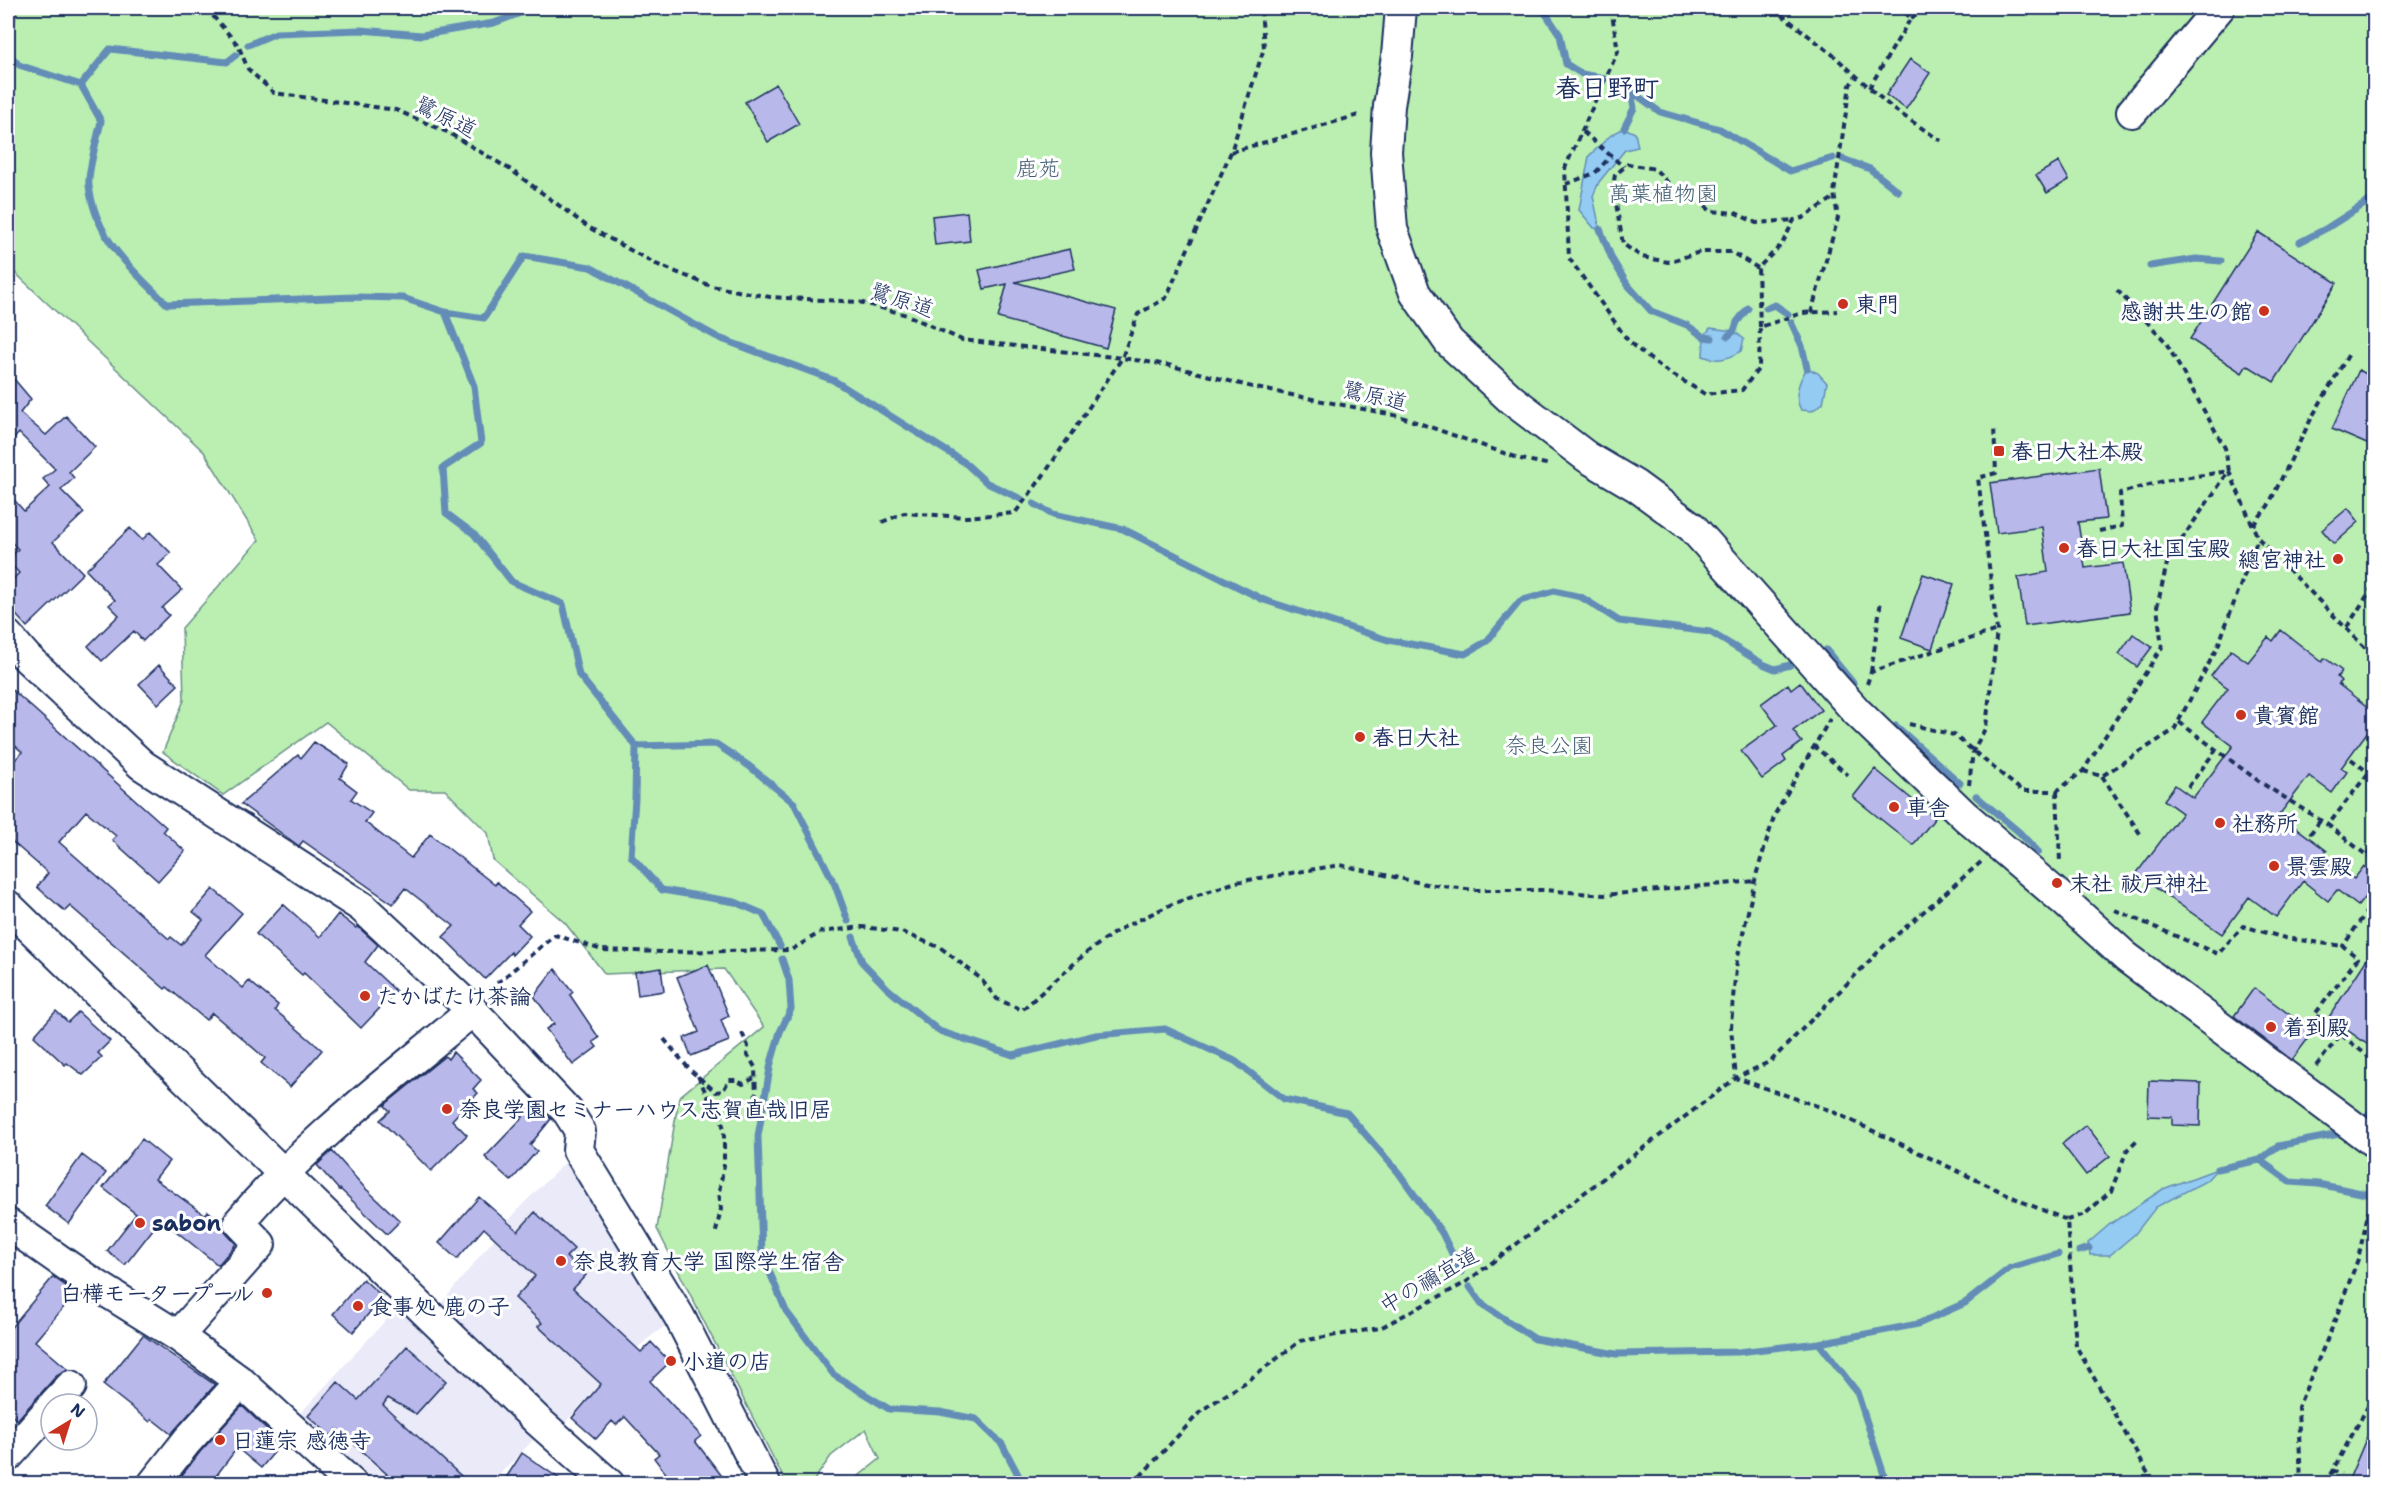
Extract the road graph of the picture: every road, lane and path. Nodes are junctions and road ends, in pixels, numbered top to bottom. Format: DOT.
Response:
graph roads {
  1 [pos="206,8"];
  2 [pos="1261,8"];
  3 [pos="1401,8"];
  4 [pos="1611,8"];
  5 [pos="1773,8"];
  6 [pos="1900,8"];
  7 [pos="1932,8"];
  8 [pos="2219,8"];
  9 [pos="1911,18"];
  10 [pos="1856,76"];
  11 [pos="1869,88"];
  12 [pos="1389,106"];
  13 [pos="2132,112"];
  14 [pos="1583,132"];
  15 [pos="1941,141"];
  16 [pos="1231,152"];
  17 [pos="1611,156"];
  18 [pos="1622,166"];
  19 [pos="1566,184"];
  20 [pos="1835,197"];
  21 [pos="1794,220"];
  22 [pos="1758,268"];
  23 [pos="2116,289"];
  24 [pos="1837,311"];
  25 [pos="1811,313"];
  26 [pos="1760,327"];
  27 [pos="2350,352"];
  28 [pos="1122,357"];
  29 [pos="1995,427"];
  30 [pos="1587,457"];
  31 [pos="2229,471"];
  32 [pos="882,522"];
  33 [pos="2253,525"];
  34 [pos="2099,531"];
  35 [pos="2258,538"];
  36 [pos="2374,585"];
  37 [pos="1881,600"];
  38 [pos="2347,627"];
  39 [pos="1997,630"];
  40 [pos="14,656"];
  41 [pos="2374,657"];
  42 [pos="1871,672"];
  43 [pos="1851,705"];
  44 [pos="1900,722"];
  45 [pos="2178,722"];
  46 [pos="1813,745"];
  47 [pos="2216,750"];
  48 [pos="1973,751"];
  49 [pos="2351,759"];
  50 [pos="2374,766"];
  51 [pos="2083,771"];
  52 [pos="2369,773"];
  53 [pos="1848,776"];
  54 [pos="2102,776"];
  55 [pos="2188,787"];
  56 [pos="2057,791"];
  57 [pos="1965,816"];
  58 [pos="2320,820"];
  59 [pos="2328,825"];
  60 [pos="2310,834"];
  61 [pos="2141,835"];
  62 [pos="2000,846"];
  63 [pos="2374,846"];
  64 [pos="2367,855"];
  65 [pos="2374,861"];
  66 [pos="1756,881"];
  67 [pos="2062,899"];
  68 [pos="2374,901"];
  69 [pos="8,906"];
  70 [pos="2181,938"];
  71 [pos="2343,946"];
  72 [pos="2358,958"];
  73 [pos="2365,963"];
  74 [pos="471,1009"];
  75 [pos="742,1033"];
  76 [pos="2341,1034"];
  77 [pos="664,1039"];
  78 [pos="2374,1061"];
  79 [pos="698,1076"];
  80 [pos="756,1077"];
  81 [pos="1737,1078"];
  82 [pos="2299,1087"];
  83 [pos="756,1099"];
  84 [pos="2139,1138"];
  85 [pos="2374,1142"];
  86 [pos="282,1173"];
  87 [pos="2374,1187"];
  88 [pos="2368,1213"];
  89 [pos="2374,1218"];
  90 [pos="2067,1220"];
  91 [pos="8,1224"];
  92 [pos="715,1236"];
  93 [pos="178,1336"];
  94 [pos="241,1382"];
  95 [pos="2374,1391"];
  96 [pos="39,1421"];
  97 [pos="8,1456"];
  98 [pos="2332,1470"];
  99 [pos="2342,1474"];
  100 [pos="153,1484"];
  101 [pos="352,1484"];
  102 [pos="609,1484"];
  103 [pos="765,1484"];
  104 [pos="1133,1484"];
  105 [pos="2154,1484"];
  106 [pos="2301,1484"];
  107 [pos="2325,1484"];
  1 -- 28 [label="path, 鷺原道"];
  2 -- 16 [label="path"];
  3 -- 12 [label="street"];
  4 -- 14 [label="path"];
  5 -- 10 [label="path"];
  6 -- 9 [label="path"];
  7 -- 9 [label="path"];
  8 -- 13 [label="street"];
  9 -- 11 [label="path"];
  10 -- 11 [label="path"];
  10 -- 20 [label="path"];
  11 -- 15 [label="path"];
  12 -- 16 [label="path"];
  12 -- 30 [label="street"];
  14 -- 17 [label="path"];
  14 -- 19 [label="path"];
  16 -- 28 [label="path"];
  17 -- 18 [label="path"];
  17 -- 19 [label="path"];
  18 -- 21 [label="path"];
  18 -- 22 [label="path"];
  19 -- 26 [label="path"];
  20 -- 21 [label="path"];
  20 -- 25 [label="path"];
  21 -- 22 [label="path"];
  22 -- 26 [label="path"];
  23 -- 31 [label="path"];
  24 -- 25 [label="path"];
  25 -- 26 [label="path"];
  27 -- 33 [label="path"];
  28 -- 30 [label="path, 鷺原道"];
  28 -- 32 [label="path"];
  29 -- 39 [label="path"];
  30 -- 43 [label="street"];
  31 -- 33 [label="path"];
  31 -- 34 [label="path"];
  31 -- 51 [label="path"];
  33 -- 35 [label="path"];
  35 -- 38 [label="path"];
  35 -- 45 [label="path"];
  36 -- 38 [label="path"];
  37 -- 42 [label="path"];
  38 -- 41 [label="path"];
  39 -- 42 [label="path"];
  39 -- 48 [label="path"];
  40 -- 74 [label="street"];
  42 -- 43 [label="path"];
  43 -- 46 [label="path"];
  43 -- 57 [label="street"];
  44 -- 48 [label="path"];
  45 -- 47 [label="path"];
  45 -- 54 [label="path"];
  46 -- 53 [label="path"];
  46 -- 66 [label="path"];
  47 -- 55 [label="path"];
  47 -- 58 [label="path"];
  48 -- 56 [label="path"];
  48 -- 57 [label="path"];
  49 -- 52 [label="path"];
  50 -- 52 [label="path"];
  51 -- 54 [label="path"];
  51 -- 56 [label="path"];
  52 -- 59 [label="path"];
  54 -- 61 [label="path"];
  56 -- 67 [label="path"];
  57 -- 62 [label="street"];
  58 -- 59 [label="path"];
  58 -- 60 [label="path"];
  59 -- 64 [label="path"];
  62 -- 67 [label="street"];
  62 -- 81 [label="path, 中の禰宜道"];
  63 -- 64 [label="path"];
  64 -- 65 [label="path"];
  66 -- 74 [label="path"];
  66 -- 81 [label="path"];
  67 -- 82 [label="street"];
  68 -- 71 [label="path"];
  69 -- 86 [label="street"];
  70 -- 71 [label="path"];
  71 -- 72 [label="path"];
  72 -- 73 [label="path"];
  72 -- 76 [label="path"];
  74 -- 86 [label="street"];
  74 -- 103 [label="street"];
  75 -- 80 [label="path"];
  76 -- 78 [label="path"];
  76 -- 82 [label="path"];
  77 -- 79 [label="path"];
  79 -- 80 [label="path"];
  79 -- 92 [label="path"];
  80 -- 83 [label="path"];
  81 -- 90 [label="path"];
  81 -- 104 [label="path, 中の禰宜道"];
  82 -- 85 [label="street"];
  84 -- 90 [label="path"];
  86 -- 93 [label="street"];
  86 -- 102 [label="street"];
  87 -- 88 [label="path"];
  88 -- 89 [label="path"];
  88 -- 106 [label="path"];
  90 -- 105 [label="path"];
  91 -- 93 [label="street"];
  93 -- 94 [label="street"];
  94 -- 100 [label="street"];
  94 -- 101 [label="street"];
  95 -- 98 [label="path"];
  96 -- 97 [label="street"];
  98 -- 99 [label="path"];
  98 -- 107 [label="path"];
}
